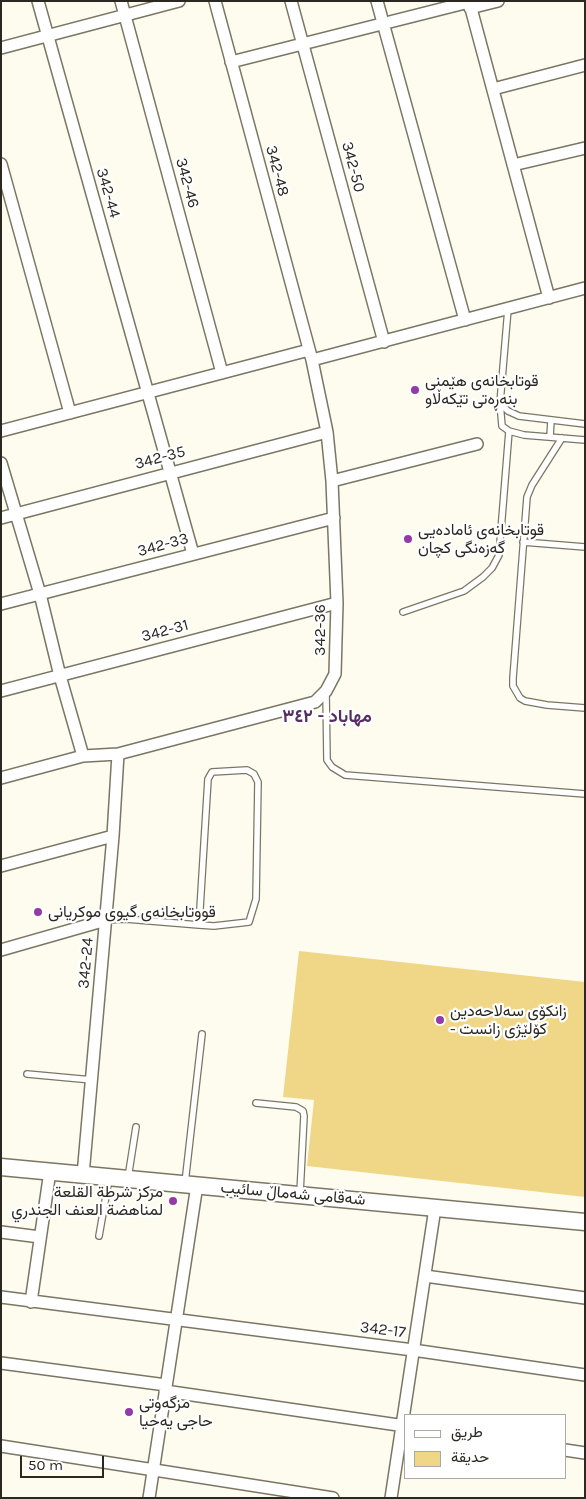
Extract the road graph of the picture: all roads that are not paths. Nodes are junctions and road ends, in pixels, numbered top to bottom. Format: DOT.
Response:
graph roads {
  1 [pos="38,1"];
  2 [pos="121,1"];
  3 [pos="179,1"];
  4 [pos="215,1"];
  5 [pos="290,1"];
  6 [pos="377,1"];
  7 [pos="498,1"];
  8 [pos="469,4"];
  9 [pos="125,15"];
  10 [pos="383,24"];
  11 [pos="48,35"];
  12 [pos="302,44"];
  13 [pos="1,48"];
  14 [pos="232,62"];
  15 [pos="585,65"];
  16 [pos="492,89"];
  17 [pos="585,148"];
  18 [pos="1,164"];
  19 [pos="513,165"];
  20 [pos="585,288"];
  21 [pos="549,298"];
  22 [pos="508,309"];
  23 [pos="465,320"];
  24 [pos="384,342"];
  25 [pos="310,355"];
  26 [pos="222,373"];
  27 [pos="147,393"];
  28 [pos="500,403"];
  29 [pos="70,413"];
  30 [pos="551,420"];
  31 [pos="585,424"];
  32 [pos="1,431"];
  33 [pos="508,431"];
  34 [pos="327,432"];
  35 [pos="550,437"];
  36 [pos="562,438"];
  37 [pos="585,440"];
  38 [pos="477,444"];
  39 [pos="1,463"];
  40 [pos="170,472"];
  41 [pos="332,481"];
  42 [pos="15,514"];
  43 [pos="1,518"];
  44 [pos="334,518"];
  45 [pos="523,542"];
  46 [pos="585,547"];
  47 [pos="193,554"];
  48 [pos="40,594"];
  49 [pos="337,603"];
  50 [pos="1,604"];
  51 [pos="403,612"];
  52 [pos="60,676"];
  53 [pos="1,691"];
  54 [pos="326,691"];
  55 [pos="585,708"];
  56 [pos="118,754"];
  57 [pos="83,756"];
  58 [pos="1,778"];
  59 [pos="585,794"];
  60 [pos="113,836"];
  61 [pos="1,866"];
  62 [pos="106,920"];
  63 [pos="199,925"];
  64 [pos="1,950"];
  65 [pos="202,1034"];
  66 [pos="27,1074"];
  67 [pos="92,1080"];
  68 [pos="256,1103"];
  69 [pos="136,1127"];
  70 [pos="1,1167"];
  71 [pos="50,1172"];
  72 [pos="84,1175"];
  73 [pos="109,1176"];
  74 [pos="128,1178"];
  75 [pos="191,1185"];
  76 [pos="300,1195"];
  77 [pos="435,1208"];
  78 [pos="585,1222"];
  79 [pos="1,1232"];
  80 [pos="100,1236"];
  81 [pos="40,1237"];
  82 [pos="425,1276"];
  83 [pos="1,1297"];
  84 [pos="585,1298"];
  85 [pos="31,1302"];
  86 [pos="176,1319"];
  87 [pos="413,1350"];
  88 [pos="1,1363"];
  89 [pos="585,1375"];
  90 [pos="166,1388"];
  91 [pos="405,1414"];
  92 [pos="403,1426"];
  93 [pos="1,1446"];
  94 [pos="566,1450"];
  95 [pos="585,1453"];
  96 [pos="153,1470"];
  97 [pos="149,1498"];
  98 [pos="330,1498"];
  99 [pos="391,1498"];
  1 -- 11 [label="street, 342-44"];
  2 -- 9 [label="street, 342-46"];
  3 -- 9 [label="street"];
  4 -- 14 [label="street, 342-48"];
  5 -- 12 [label="street, 342-50"];
  6 -- 10 [label="street"];
  7 -- 8 [label="street"];
  8 -- 10 [label="street"];
  8 -- 16 [label="street"];
  9 -- 11 [label="street"];
  9 -- 26 [label="street, 342-46"];
  10 -- 12 [label="street"];
  10 -- 23 [label="street"];
  11 -- 13 [label="street"];
  11 -- 27 [label="street, 342-44"];
  12 -- 14 [label="street"];
  12 -- 24 [label="street, 342-50"];
  14 -- 25 [label="street, 342-48"];
  15 -- 16 [label="street"];
  16 -- 19 [label="street"];
  17 -- 19 [label="street"];
  18 -- 29 [label="street"];
  19 -- 21 [label="street"];
  20 -- 21 [label="street"];
  21 -- 22 [label="street"];
  22 -- 23 [label="street"];
  22 -- 28 [label="lane"];
  23 -- 24 [label="street"];
  24 -- 25 [label="street"];
  25 -- 26 [label="street"];
  25 -- 34 [label="street, 342-36"];
  26 -- 27 [label="street"];
  27 -- 29 [label="street"];
  27 -- 40 [label="street, 342-44"];
  28 -- 30 [label="lane"];
  28 -- 33 [label="lane"];
  29 -- 32 [label="street"];
  30 -- 31 [label="lane"];
  30 -- 35 [label="lane"];
  33 -- 35 [label="lane"];
  33 -- 51 [label="lane"];
  34 -- 40 [label="street, 342-35"];
  34 -- 41 [label="street, 342-36"];
  35 -- 36 [label="lane"];
  36 -- 37 [label="lane"];
  36 -- 45 [label="lane"];
  38 -- 41 [label="street"];
  39 -- 42 [label="street"];
  40 -- 42 [label="street, 342-35"];
  40 -- 47 [label="street, 342-44"];
  41 -- 44 [label="street, 342-36"];
  42 -- 43 [label="street, 342-35"];
  42 -- 48 [label="street"];
  44 -- 47 [label="street, 342-33"];
  44 -- 49 [label="street, 342-36"];
  45 -- 46 [label="lane"];
  45 -- 55 [label="lane"];
  47 -- 48 [label="street, 342-33"];
  48 -- 50 [label="street, 342-33"];
  48 -- 52 [label="street"];
  49 -- 52 [label="street, 342-31"];
  49 -- 54 [label="street, 342-36"];
  52 -- 53 [label="street, 342-31"];
  52 -- 57 [label="street"];
  54 -- 56 [label="street"];
  54 -- 59 [label="lane"];
  56 -- 57 [label="street"];
  56 -- 60 [label="street, 342-24"];
  57 -- 58 [label="street"];
  60 -- 61 [label="street"];
  60 -- 62 [label="street, 342-24"];
  62 -- 63 [label="lane"];
  62 -- 64 [label="street"];
  62 -- 67 [label="street, 342-24"];
  63 -- 63 [label="lane"];
  65 -- 75 [label="lane"];
  66 -- 67 [label="lane"];
  67 -- 72 [label="street, 342-24"];
  68 -- 76 [label="lane"];
  69 -- 74 [label="lane"];
  70 -- 71 [label="street, شەقامی شەماڵ سائیب"];
  71 -- 72 [label="street, شەقامی شەماڵ سائیب"];
  71 -- 81 [label="street"];
  72 -- 73 [label="street, شەقامی شەماڵ سائیب"];
  73 -- 74 [label="street, شەقامی شەماڵ سائیب"];
  73 -- 80 [label="lane"];
  74 -- 75 [label="street, شەقامی شەماڵ سائیب"];
  75 -- 76 [label="street, شەقامی شەماڵ سائیب"];
  75 -- 86 [label="street"];
  76 -- 77 [label="street, شەقامی شەماڵ سائیب"];
  77 -- 78 [label="street, شەقامی شەماڵ سائیب"];
  77 -- 82 [label="street"];
  79 -- 81 [label="street"];
  81 -- 85 [label="street"];
  82 -- 84 [label="street"];
  82 -- 87 [label="street"];
  83 -- 85 [label="street, 342-17"];
  85 -- 86 [label="street, 342-17"];
  86 -- 87 [label="street, 342-17"];
  86 -- 90 [label="street"];
  87 -- 89 [label="street, 342-17"];
  87 -- 91 [label="street"];
  88 -- 90 [label="street"];
  90 -- 92 [label="street"];
  90 -- 96 [label="street"];
  92 -- 99 [label="street"];
  93 -- 96 [label="street"];
  94 -- 95 [label="street"];
  96 -- 97 [label="street"];
  96 -- 98 [label="street"];
}
